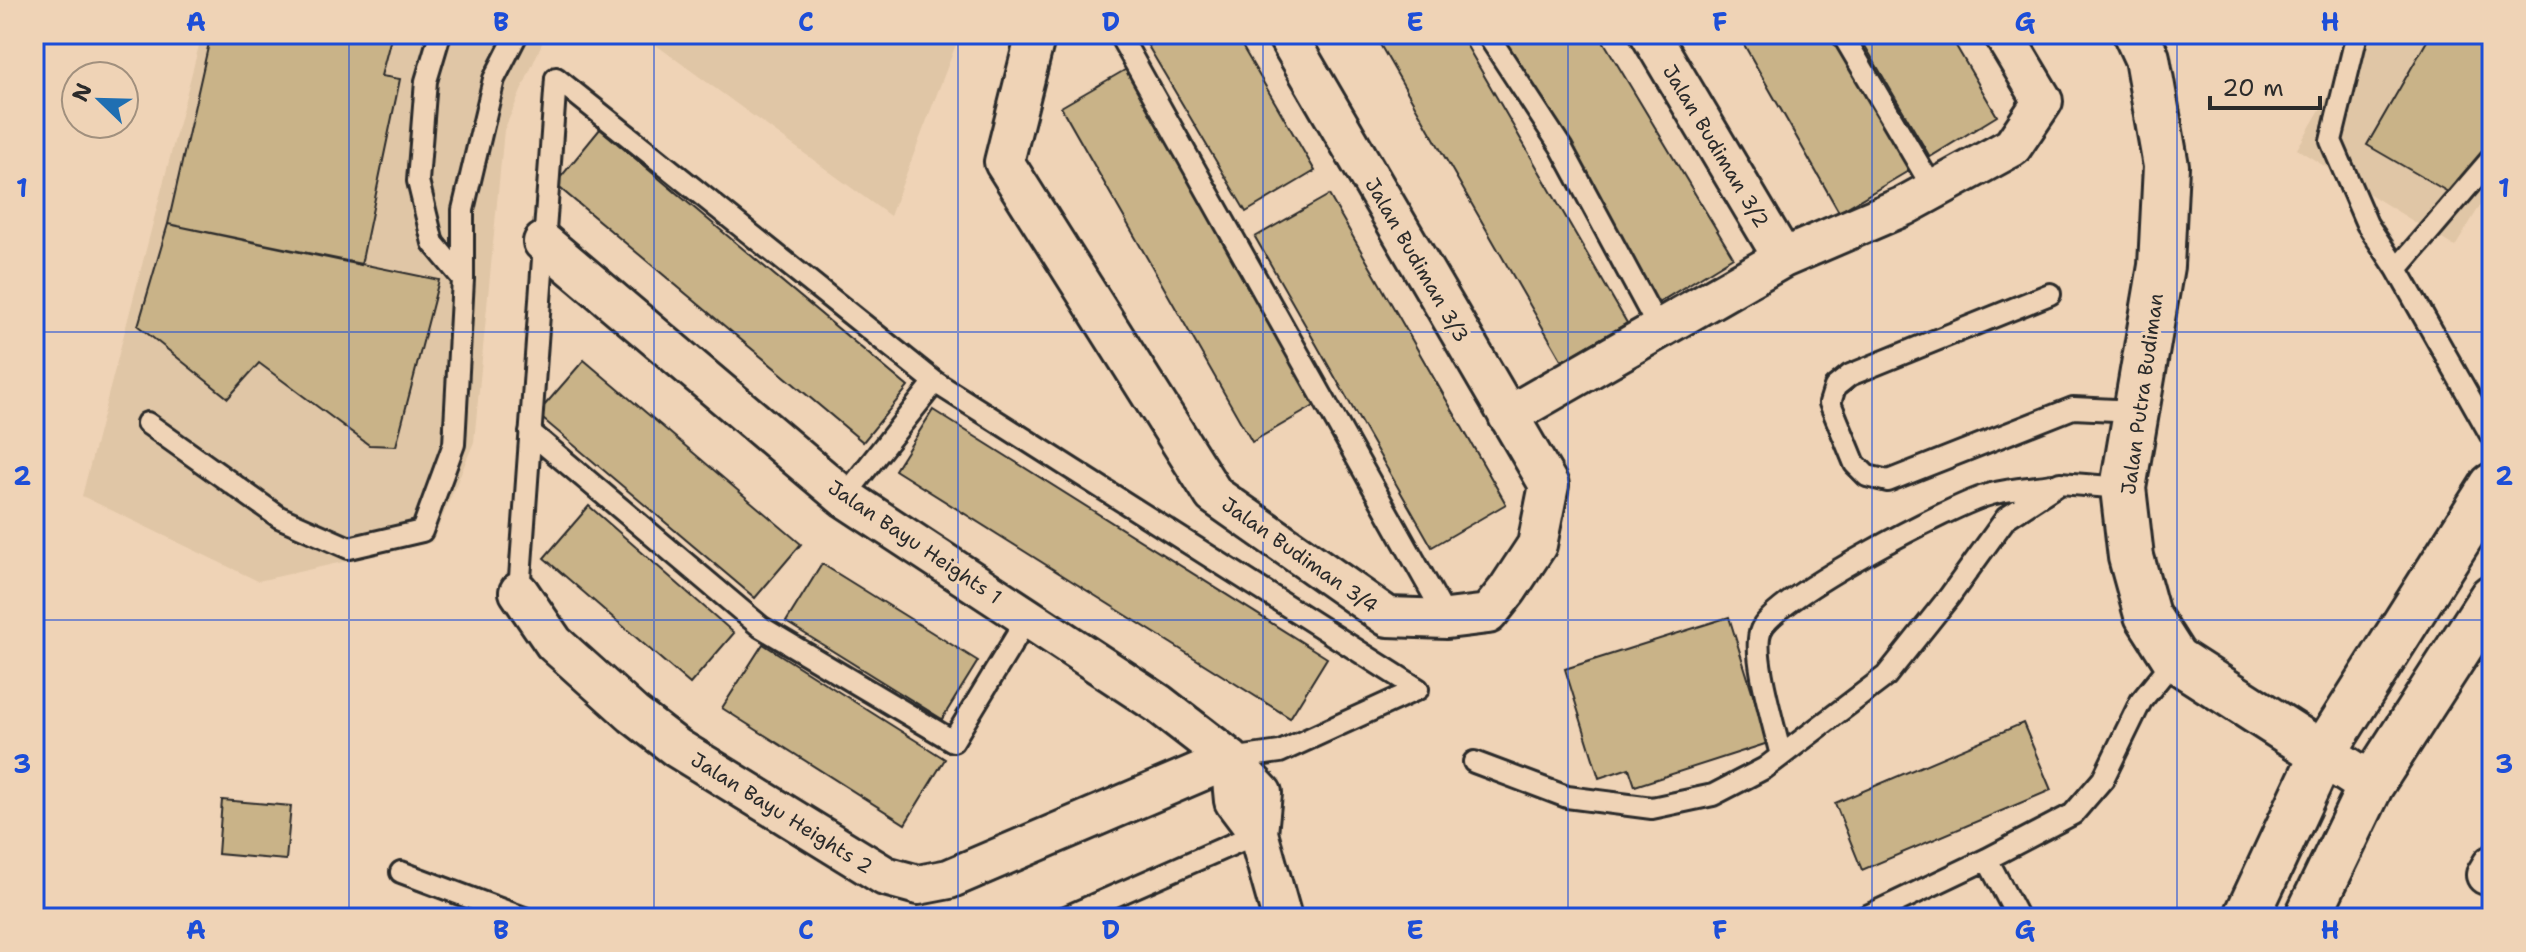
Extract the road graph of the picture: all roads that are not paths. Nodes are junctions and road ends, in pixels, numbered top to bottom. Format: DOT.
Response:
graph roads {
  1 [pos="440,34"];
  2 [pos="517,34"];
  3 [pos="1036,34"];
  4 [pos="1119,34"];
  5 [pos="1286,34"];
  6 [pos="1487,34"];
  7 [pos="1650,34"];
  8 [pos="1842,34"];
  9 [pos="2003,34"];
  10 [pos="2136,34"];
  11 [pos="2357,34"];
  12 [pos="2492,158"];
  13 [pos="1934,190"];
  14 [pos="543,242"];
  15 [pos="1783,258"];
  16 [pos="2397,269"];
  17 [pos="463,279"];
  18 [pos="2050,294"];
  19 [pos="1659,329"];
  20 [pos="935,382"];
  21 [pos="2136,411"];
  22 [pos="1508,416"];
  23 [pos="147,423"];
  24 [pos="530,432"];
  25 [pos="2492,437"];
  26 [pos="2060,483"];
  27 [pos="1549,485"];
  28 [pos="2492,486"];
  29 [pos="2123,488"];
  30 [pos="844,497"];
  31 [pos="519,592"];
  32 [pos="2492,597"];
  33 [pos="1027,619"];
  34 [pos="1447,619"];
  35 [pos="2175,659"];
  36 [pos="2322,755"];
  37 [pos="1781,756"];
  38 [pos="1230,759"];
  39 [pos="1474,762"];
  40 [pos="2371,785"];
  41 [pos="1258,833"];
  42 [pos="1987,859"];
  43 [pos="401,872"];
  44 [pos="524,918"];
  45 [pos="1064,918"];
  46 [pos="1282,918"];
  47 [pos="1863,918"];
  48 [pos="2018,918"];
  49 [pos="2246,918"];
  50 [pos="2307,918"];
  1 -- 17 [label="lane"];
  2 -- 17 [label="lane"];
  3 -- 34 [label="street, Jalan Budiman 3/4"];
  4 -- 34 [label="lane"];
  5 -- 22 [label="street, Jalan Budiman 3/3"];
  6 -- 19 [label="lane"];
  7 -- 15 [label="street, Jalan Budiman 3/2"];
  8 -- 13 [label="lane"];
  9 -- 13 [label="street"];
  10 -- 21 [label="street, Jalan Putra Budiman"];
  11 -- 16 [label="lane"];
  12 -- 16 [label="lane"];
  13 -- 15 [label="street"];
  14 -- 20 [label="lane"];
  14 -- 24 [label="lane"];
  14 -- 30 [label="street, Jalan Bayu Heights 1"];
  15 -- 19 [label="street"];
  16 -- 25 [label="lane"];
  17 -- 23 [label="lane"];
  18 -- 21 [label="lane"];
  19 -- 22 [label="street"];
  20 -- 30 [label="lane"];
  20 -- 38 [label="lane"];
  21 -- 29 [label="street, Jalan Putra Budiman"];
  22 -- 27 [label="street, Jalan Budiman 3/3"];
  24 -- 31 [label="lane"];
  24 -- 33 [label="lane"];
  26 -- 29 [label="lane"];
  26 -- 37 [label="lane"];
  26 -- 37 [label="lane"];
  27 -- 34 [label="street, Jalan Budiman 3/4"];
  28 -- 36 [label="street"];
  29 -- 35 [label="street, Jalan Putra Budiman"];
  30 -- 33 [label="street, Jalan Bayu Heights 1"];
  31 -- 38 [label="street, Jalan Bayu Heights 2"];
  32 -- 40 [label="street"];
  33 -- 38 [label="street, Jalan Bayu Heights 1"];
  35 -- 36 [label="street, Jalan Putra Budiman"];
  35 -- 42 [label="lane"];
  36 -- 40 [label="street, Jalan Putra Budiman"];
  36 -- 49 [label="street"];
  37 -- 39 [label="lane"];
  38 -- 41 [label="street, Jalan Bayu Heights 1"];
  40 -- 50 [label="street"];
  41 -- 45 [label="lane"];
  41 -- 46 [label="street"];
  42 -- 47 [label="lane"];
  42 -- 48 [label="lane"];
  43 -- 44 [label="lane"];
}
